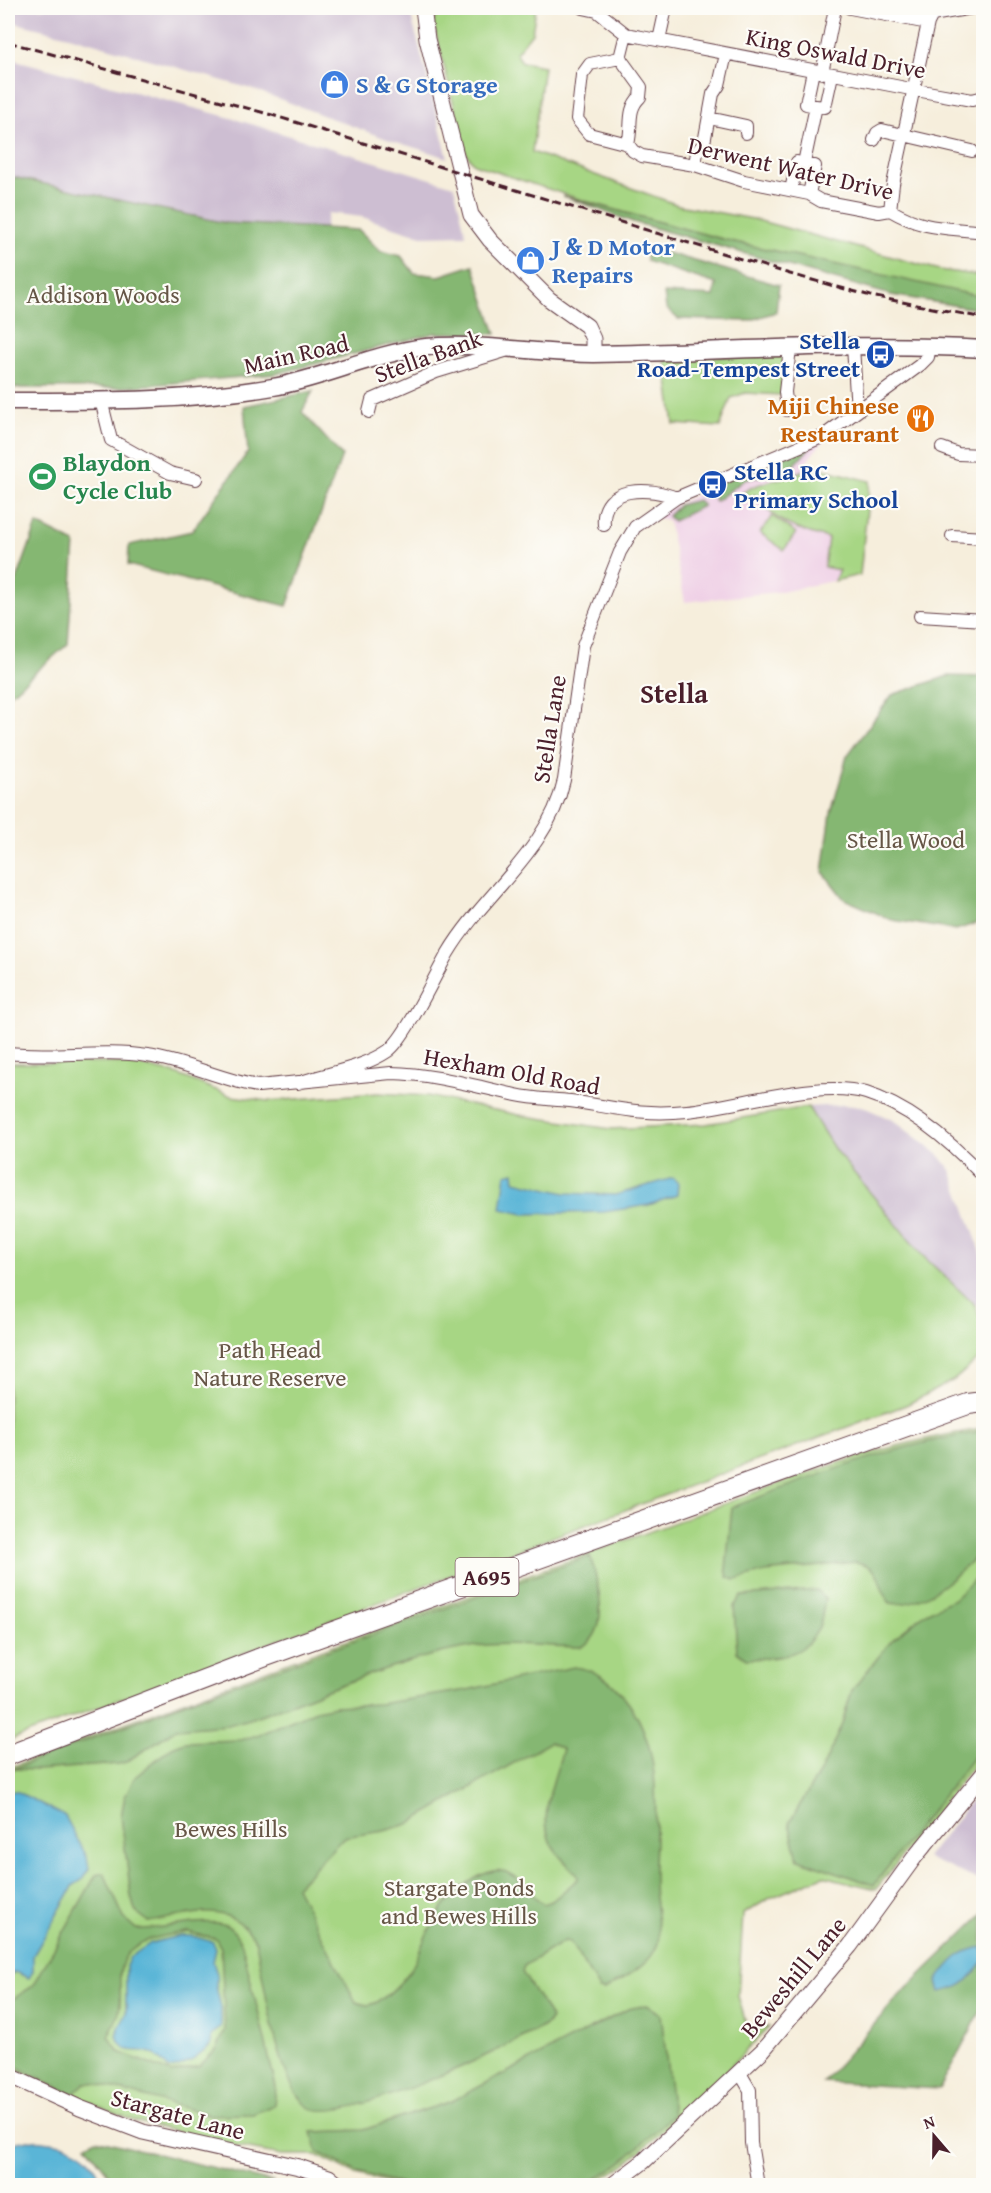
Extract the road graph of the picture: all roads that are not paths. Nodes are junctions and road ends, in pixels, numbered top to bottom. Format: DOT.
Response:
graph roads {
  1 [pos="423,8"];
  2 [pos="583,8"];
  3 [pos="666,8"];
  4 [pos="835,8"];
  5 [pos="850,8"];
  6 [pos="972,8"];
  7 [pos="877,10"];
  8 [pos="930,15"];
  9 [pos="626,34"];
  10 [pos="659,40"];
  11 [pos="726,54"];
  12 [pos="620,58"];
  13 [pos="823,73"];
  14 [pos="916,90"];
  15 [pos="984,97"];
  16 [pos="816,105"];
  17 [pos="709,118"];
  18 [pos="746,133"];
  19 [pos="904,134"];
  20 [pos="874,140"];
  21 [pos="628,144"];
  22 [pos="972,151"];
  23 [pos="804,164"];
  24 [pos="695,165"];
  25 [pos="791,190"];
  26 [pos="809,194"];
  27 [pos="890,210"];
  28 [pos="984,232"];
  29 [pos="853,346"];
  30 [pos="930,346"];
  31 [pos="512,348"];
  32 [pos="790,348"];
  33 [pos="984,349"];
  34 [pos="593,354"];
  35 [pos="101,400"];
  36 [pos="8,401"];
  37 [pos="787,410"];
  38 [pos="857,411"];
  39 [pos="369,412"];
  40 [pos="942,448"];
  41 [pos="984,455"];
  42 [pos="196,479"];
  43 [pos="676,498"];
  44 [pos="604,525"];
  45 [pos="952,536"];
  46 [pos="984,538"];
  47 [pos="920,616"];
  48 [pos="984,620"];
  49 [pos="8,1053"];
  50 [pos="381,1054"];
  51 [pos="391,1073"];
  52 [pos="298,1083"];
  53 [pos="984,1177"];
  54 [pos="978,1400"];
  55 [pos="8,1755"];
  56 [pos="984,1773"];
  57 [pos="740,2073"];
  58 [pos="8,2075"];
  59 [pos="340,2186"];
  60 [pos="611,2186"];
  61 [pos="758,2186"];
  1 -- 34 [label="street"];
  2 -- 9 [label="street, King Oswald Drive"];
  3 -- 10 [label="street"];
  4 -- 13 [label="street"];
  5 -- 7 [label="street"];
  6 -- 8 [label="street"];
  7 -- 8 [label="street"];
  8 -- 14 [label="street"];
  9 -- 10 [label="street, King Oswald Drive"];
  9 -- 12 [label="street"];
  10 -- 11 [label="street, King Oswald Drive"];
  11 -- 13 [label="street, King Oswald Drive"];
  11 -- 17 [label="street"];
  12 -- 21 [label="street"];
  12 -- 21 [label="street, Derwent Water Drive"];
  13 -- 14 [label="street, King Oswald Drive"];
  13 -- 16 [label="street"];
  13 -- 16 [label="street"];
  14 -- 15 [label="street, King Oswald Drive"];
  14 -- 19 [label="street"];
  16 -- 23 [label="street"];
  17 -- 18 [label="street"];
  17 -- 24 [label="street"];
  19 -- 20 [label="street"];
  19 -- 22 [label="street"];
  19 -- 27 [label="street"];
  21 -- 24 [label="street, Derwent Water Drive"];
  23 -- 25 [label="street"];
  23 -- 26 [label="street"];
  24 -- 25 [label="street, Derwent Water Drive"];
  25 -- 26 [label="street, Derwent Water Drive"];
  26 -- 27 [label="street, Derwent Water Drive"];
  27 -- 28 [label="street, Derwent Water Drive"];
  29 -- 30 [label="main road, Main Road"];
  29 -- 32 [label="main road, Main Road"];
  29 -- 38 [label="street"];
  30 -- 33 [label="main road, Main Road"];
  30 -- 38 [label="street, Stella Lane"];
  31 -- 34 [label="main road, Main Road"];
  31 -- 35 [label="main road, Main Road"];
  31 -- 39 [label="street, Stella Bank"];
  32 -- 34 [label="main road, Main Road"];
  32 -- 37 [label="street"];
  35 -- 36 [label="main road, Main Road"];
  35 -- 42 [label="street"];
  38 -- 43 [label="street, Stella Lane"];
  40 -- 41 [label="street"];
  43 -- 44 [label="street"];
  43 -- 50 [label="street, Stella Lane"];
  45 -- 46 [label="street"];
  47 -- 48 [label="street"];
  49 -- 52 [label="street, Hexham Old Road"];
  50 -- 51 [label="street"];
  50 -- 52 [label="street, Stella Lane"];
  51 -- 52 [label="street, Hexham Old Road"];
  51 -- 53 [label="street, Hexham Old Road"];
  54 -- 55 [label="main road, A695"];
  56 -- 57 [label="street, Beweshill Lane"];
  57 -- 60 [label="street, Beweshill Lane"];
  57 -- 61 [label="street"];
  58 -- 59 [label="street, Stargate Lane"];
}
